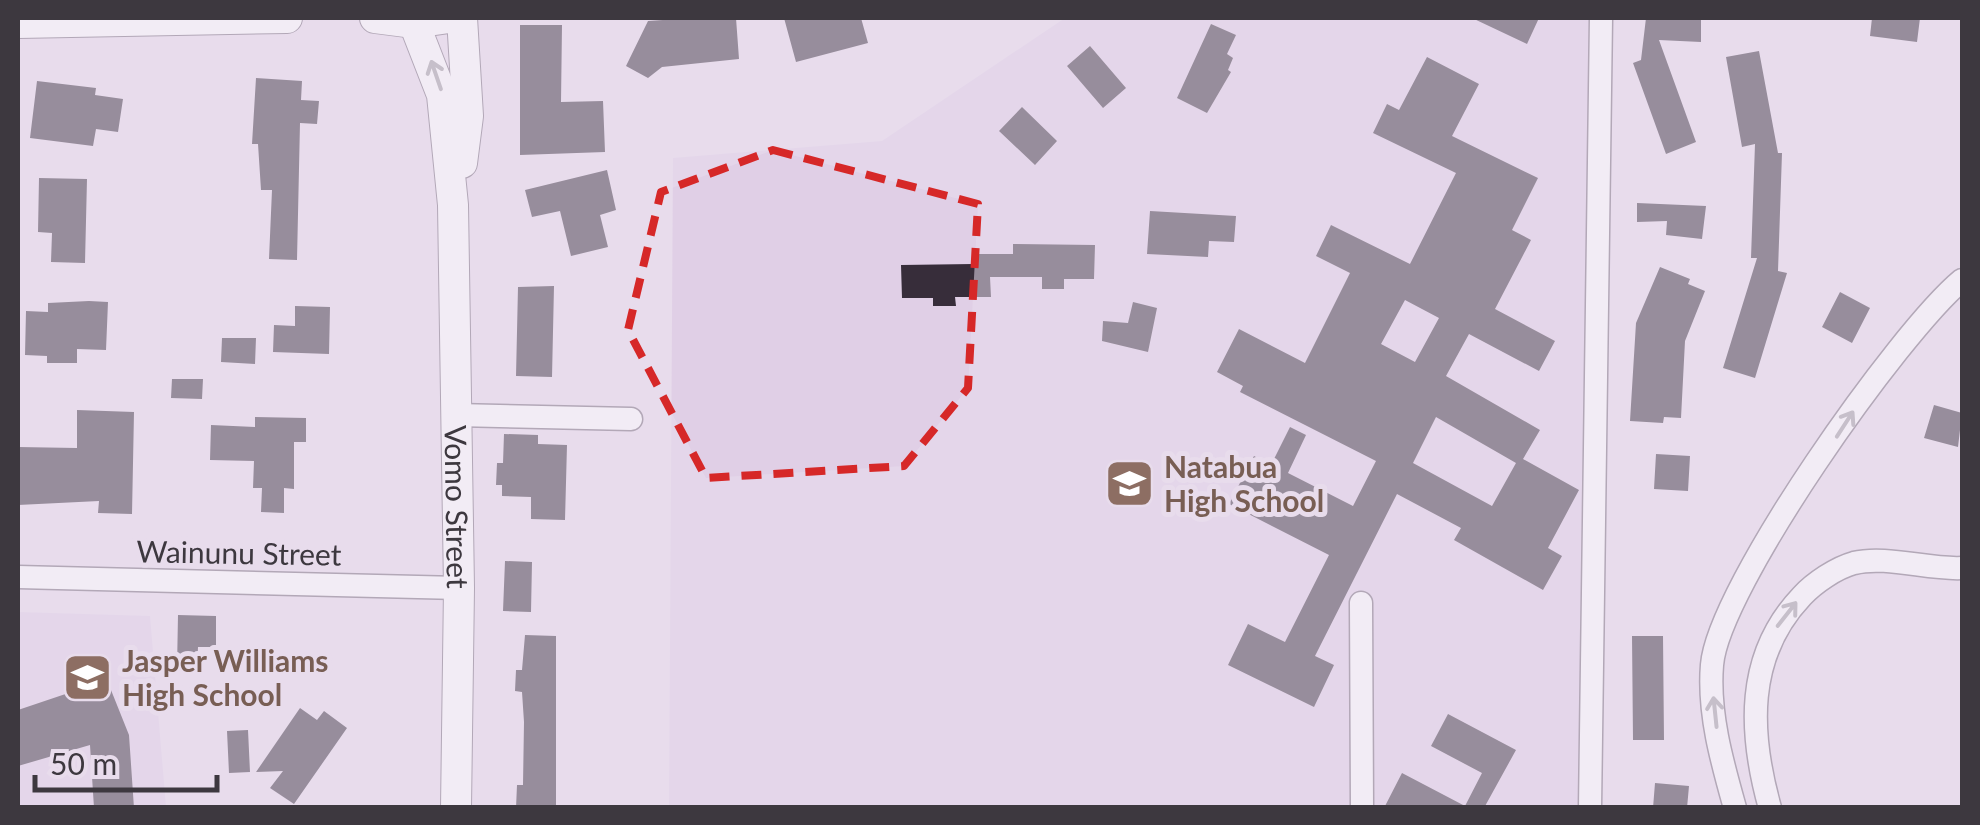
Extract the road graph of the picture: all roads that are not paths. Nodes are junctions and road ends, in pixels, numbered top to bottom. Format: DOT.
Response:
graph roads {
  1 [pos="283,18"];
  2 [pos="374,18"];
  3 [pos="449,18"];
  4 [pos="462,18"];
  5 [pos="1600,18"];
  6 [pos="413,20"];
  7 [pos="18,24"];
  8 [pos="454,206"];
  9 [pos="1962,280"];
  10 [pos="456,415"];
  11 [pos="631,419"];
  12 [pos="1962,568"];
  13 [pos="18,578"];
  14 [pos="459,588"];
  15 [pos="1361,603"];
  16 [pos="456,808"];
  17 [pos="1362,808"];
  18 [pos="1590,808"];
  19 [pos="1734,808"];
  20 [pos="1770,808"];
  1 -- 7 [label="main road"];
  2 -- 6 [label="main road"];
  3 -- 6 [label="main road"];
  4 -- 8 [label="main road, Vomo Street"];
  5 -- 18 [label="street"];
  8 -- 6 [label="main road, Vomo Street, one-way"];
  8 -- 10 [label="main road, Vomo Street"];
  19 -- 9 [label="street, one-way"];
  10 -- 11 [label="street"];
  10 -- 14 [label="main road, Vomo Street"];
  20 -- 12 [label="street, one-way"];
  13 -- 14 [label="street, Wainunu Street"];
  14 -- 16 [label="main road, Vomo Street"];
  15 -- 17 [label="street"];
}
